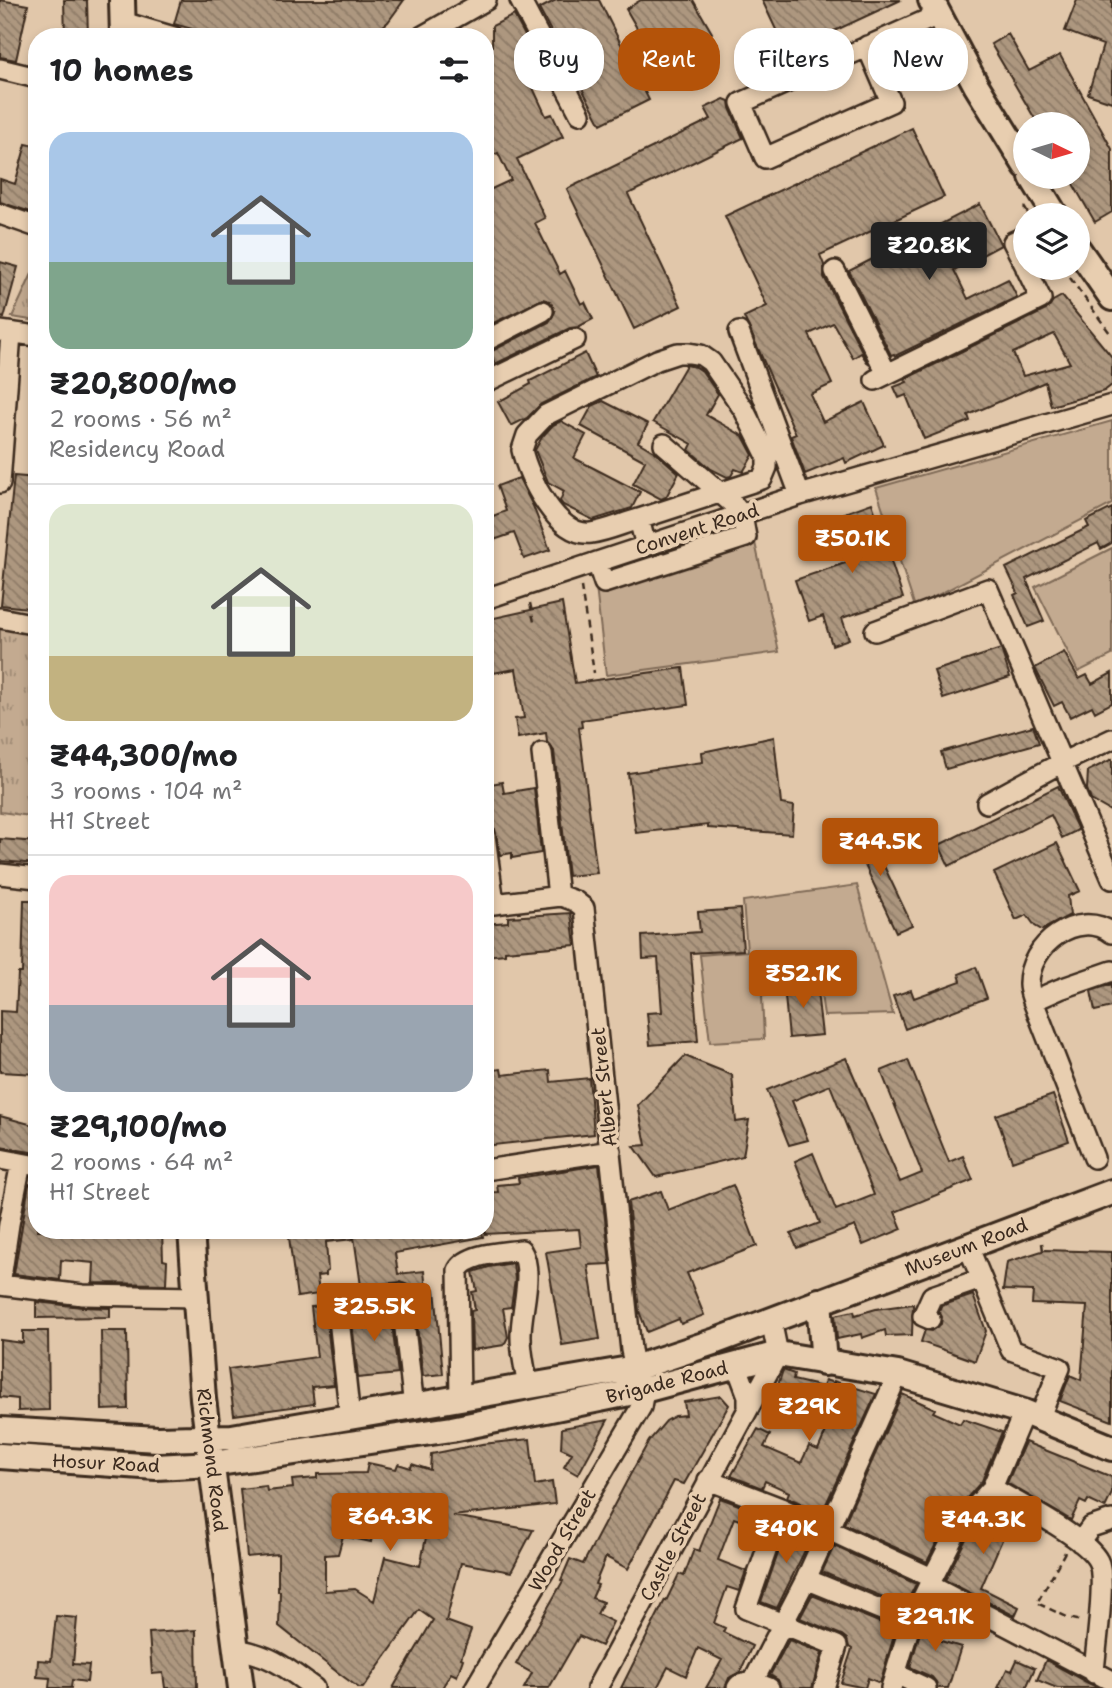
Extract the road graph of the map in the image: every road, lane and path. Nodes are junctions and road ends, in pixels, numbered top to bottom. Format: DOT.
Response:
graph roads {
  1 [pos="486,0"];
  2 [pos="520,0"];
  3 [pos="935,7"];
  4 [pos="122,20"];
  5 [pos="146,28"];
  6 [pos="437,28"];
  7 [pos="867,47"];
  8 [pos="0,69"];
  9 [pos="28,76"];
  10 [pos="580,114"];
  11 [pos="1013,145"];
  12 [pos="0,214"];
  13 [pos="28,224"];
  14 [pos="1090,267"];
  15 [pos="835,271"];
  16 [pos="1032,280"];
  17 [pos="1072,280"];
  18 [pos="1112,298"];
  19 [pos="543,311"];
  20 [pos="6,332"];
  21 [pos="739,332"];
  22 [pos="28,335"];
  23 [pos="494,336"];
  24 [pos="1112,336"];
  25 [pos="575,339"];
  26 [pos="494,380"];
  27 [pos="1112,405"];
  28 [pos="664,444"];
  29 [pos="0,483"];
  30 [pos="718,492"];
  31 [pos="800,495"];
  32 [pos="742,515"];
  33 [pos="639,519"];
  34 [pos="646,546"];
  35 [pos="597,562"];
  36 [pos="578,570"];
  37 [pos="494,597"];
  38 [pos="0,618"];
  39 [pos="28,623"];
  40 [pos="875,631"];
  41 [pos="594,673"];
  42 [pos="1112,739"];
  43 [pos="542,753"];
  44 [pos="1061,763"];
  45 [pos="987,803"];
  46 [pos="0,874"];
  47 [pos="28,876"];
  48 [pos="1112,879"];
  49 [pos="558,896"];
  50 [pos="494,904"];
  51 [pos="1112,933"];
  52 [pos="1112,971"];
  53 [pos="1033,1001"];
  54 [pos="611,1151"];
  55 [pos="1094,1158"];
  56 [pos="0,1159"];
  57 [pos="28,1165"];
  58 [pos="28,1168"];
  59 [pos="494,1169"];
  60 [pos="1112,1192"];
  61 [pos="192,1239"];
  62 [pos="1042,1243"];
  63 [pos="968,1246"];
  64 [pos="1043,1251"];
  65 [pos="981,1279"];
  66 [pos="0,1285"];
  67 [pos="196,1297"];
  68 [pos="819,1301"];
  69 [pos="930,1319"];
  70 [pos="771,1320"];
  71 [pos="445,1344"];
  72 [pos="778,1354"];
  73 [pos="824,1363"];
  74 [pos="736,1364"];
  75 [pos="898,1374"];
  76 [pos="640,1379"];
  77 [pos="528,1386"];
  78 [pos="203,1399"];
  79 [pos="457,1399"];
  80 [pos="748,1406"];
  81 [pos="414,1407"];
  82 [pos="1032,1415"];
  83 [pos="350,1418"];
  84 [pos="0,1430"];
  85 [pos="208,1436"];
  86 [pos="158,1439"];
  87 [pos="1112,1448"];
  88 [pos="0,1456"];
  89 [pos="212,1464"];
  90 [pos="708,1480"];
  91 [pos="992,1488"];
  92 [pos="781,1508"];
  93 [pos="1112,1520"];
  94 [pos="829,1530"];
  95 [pos="1077,1539"];
  96 [pos="806,1579"];
  97 [pos="931,1581"];
  98 [pos="911,1622"];
  99 [pos="783,1626"];
  100 [pos="1097,1626"];
  101 [pos="237,1649"];
  102 [pos="1094,1673"];
  103 [pos="893,1681"];
  104 [pos="1112,1681"];
  105 [pos="753,1686"];
  106 [pos="241,1688"];
  107 [pos="314,1688"];
  108 [pos="475,1688"];
  109 [pos="597,1688"];
  110 [pos="824,1688"];
  111 [pos="926,1688"];
  1 -- 6 [label="street"];
  2 -- 10 [label="street"];
  3 -- 7 [label="street"];
  3 -- 11 [label="main road"];
  4 -- 5 [label="street"];
  7 -- 7 [label="street"];
  8 -- 9 [label="street"];
  12 -- 13 [label="street"];
  14 -- 18 [label="main road"];
  15 -- 16 [label="street"];
  17 -- 24 [label="path"];
  19 -- 23 [label="street"];
  20 -- 22 [label="street"];
  20 -- 29 [label="street"];
  21 -- 31 [label="street"];
  25 -- 26 [label="street"];
  27 -- 31 [label="street, Convent Road"];
  28 -- 30 [label="street"];
  30 -- 32 [label="street"];
  30 -- 33 [label="street"];
  30 -- 33 [label="street"];
  31 -- 32 [label="street, Convent Road"];
  32 -- 34 [label="street, Convent Road"];
  32 -- 35 [label="street"];
  33 -- 34 [label="street"];
  34 -- 35 [label="street, Convent Road"];
  35 -- 36 [label="street, Convent Road"];
  36 -- 37 [label="street, Convent Road"];
  36 -- 41 [label="path"];
  38 -- 39 [label="street"];
  40 -- 44 [label="street"];
  42 -- 44 [label="street"];
  43 -- 49 [label="street"];
  44 -- 45 [label="street"];
  44 -- 48 [label="street"];
  46 -- 47 [label="street"];
  49 -- 50 [label="street"];
  49 -- 54 [label="street, Albert Street"];
  51 -- 53 [label="street"];
  52 -- 53 [label="street"];
  53 -- 55 [label="street"];
  54 -- 59 [label="street"];
  54 -- 76 [label="street, Albert Street"];
  56 -- 57 [label="street"];
  58 -- 66 [label="street"];
  60 -- 63 [label="main road, Museum Road"];
  61 -- 67 [label="main road, Richmond Road"];
  62 -- 64 [label="path"];
  63 -- 65 [label="street"];
  63 -- 68 [label="main road, Museum Road"];
  65 -- 69 [label="street"];
  65 -- 82 [label="street"];
  66 -- 67 [label="street"];
  67 -- 78 [label="main road, Richmond Road"];
  68 -- 70 [label="main road, Brigade Road"];
  68 -- 73 [label="main road"];
  70 -- 72 [label="street"];
  70 -- 76 [label="main road, Brigade Road"];
  71 -- 79 [label="street"];
  72 -- 73 [label="main road, Brigade Road"];
  72 -- 74 [label="main road, Brigade Road"];
  72 -- 80 [label="street, Castle Street"];
  73 -- 75 [label="main road, Brigade Road"];
  74 -- 76 [label="main road, Brigade Road"];
  74 -- 80 [label="street"];
  75 -- 82 [label="main road, Brigade Road"];
  75 -- 94 [label="street"];
  76 -- 77 [label="main road, Brigade Road"];
  76 -- 89 [label="main road, Brigade Road"];
  76 -- 108 [label="street, Wood Street"];
  77 -- 79 [label="main road, Brigade Road"];
  77 -- 79 [label="street"];
  78 -- 85 [label="main road, Richmond Road"];
  78 -- 86 [label="main road"];
  79 -- 81 [label="main road, Brigade Road"];
  80 -- 90 [label="street, Castle Street"];
  81 -- 83 [label="main road, Brigade Road"];
  81 -- 83 [label="street"];
  82 -- 87 [label="main road, Brigade Road"];
  82 -- 91 [label="street"];
  83 -- 85 [label="main road, Brigade Road"];
  84 -- 86 [label="main road, Hosur Road"];
  85 -- 86 [label="main road, Hosur Road"];
  85 -- 89 [label="main road, Richmond Road"];
  88 -- 89 [label="main road, Hosur Road"];
  89 -- 101 [label="main road, Richmond Road"];
  90 -- 92 [label="street"];
  90 -- 109 [label="street, Castle Street"];
  91 -- 95 [label="street"];
  91 -- 97 [label="street"];
  92 -- 94 [label="street"];
  92 -- 99 [label="street"];
  93 -- 95 [label="street"];
  94 -- 96 [label="street"];
  94 -- 97 [label="street"];
  95 -- 100 [label="street"];
  95 -- 100 [label="path"];
  96 -- 98 [label="street"];
  96 -- 99 [label="street"];
  97 -- 98 [label="street"];
  97 -- 102 [label="street"];
  98 -- 103 [label="street"];
  99 -- 105 [label="street"];
  99 -- 110 [label="street"];
  100 -- 102 [label="street"];
  101 -- 106 [label="main road, Richmond Road"];
  101 -- 107 [label="street"];
  102 -- 104 [label="street"];
  103 -- 111 [label="street"];
}
